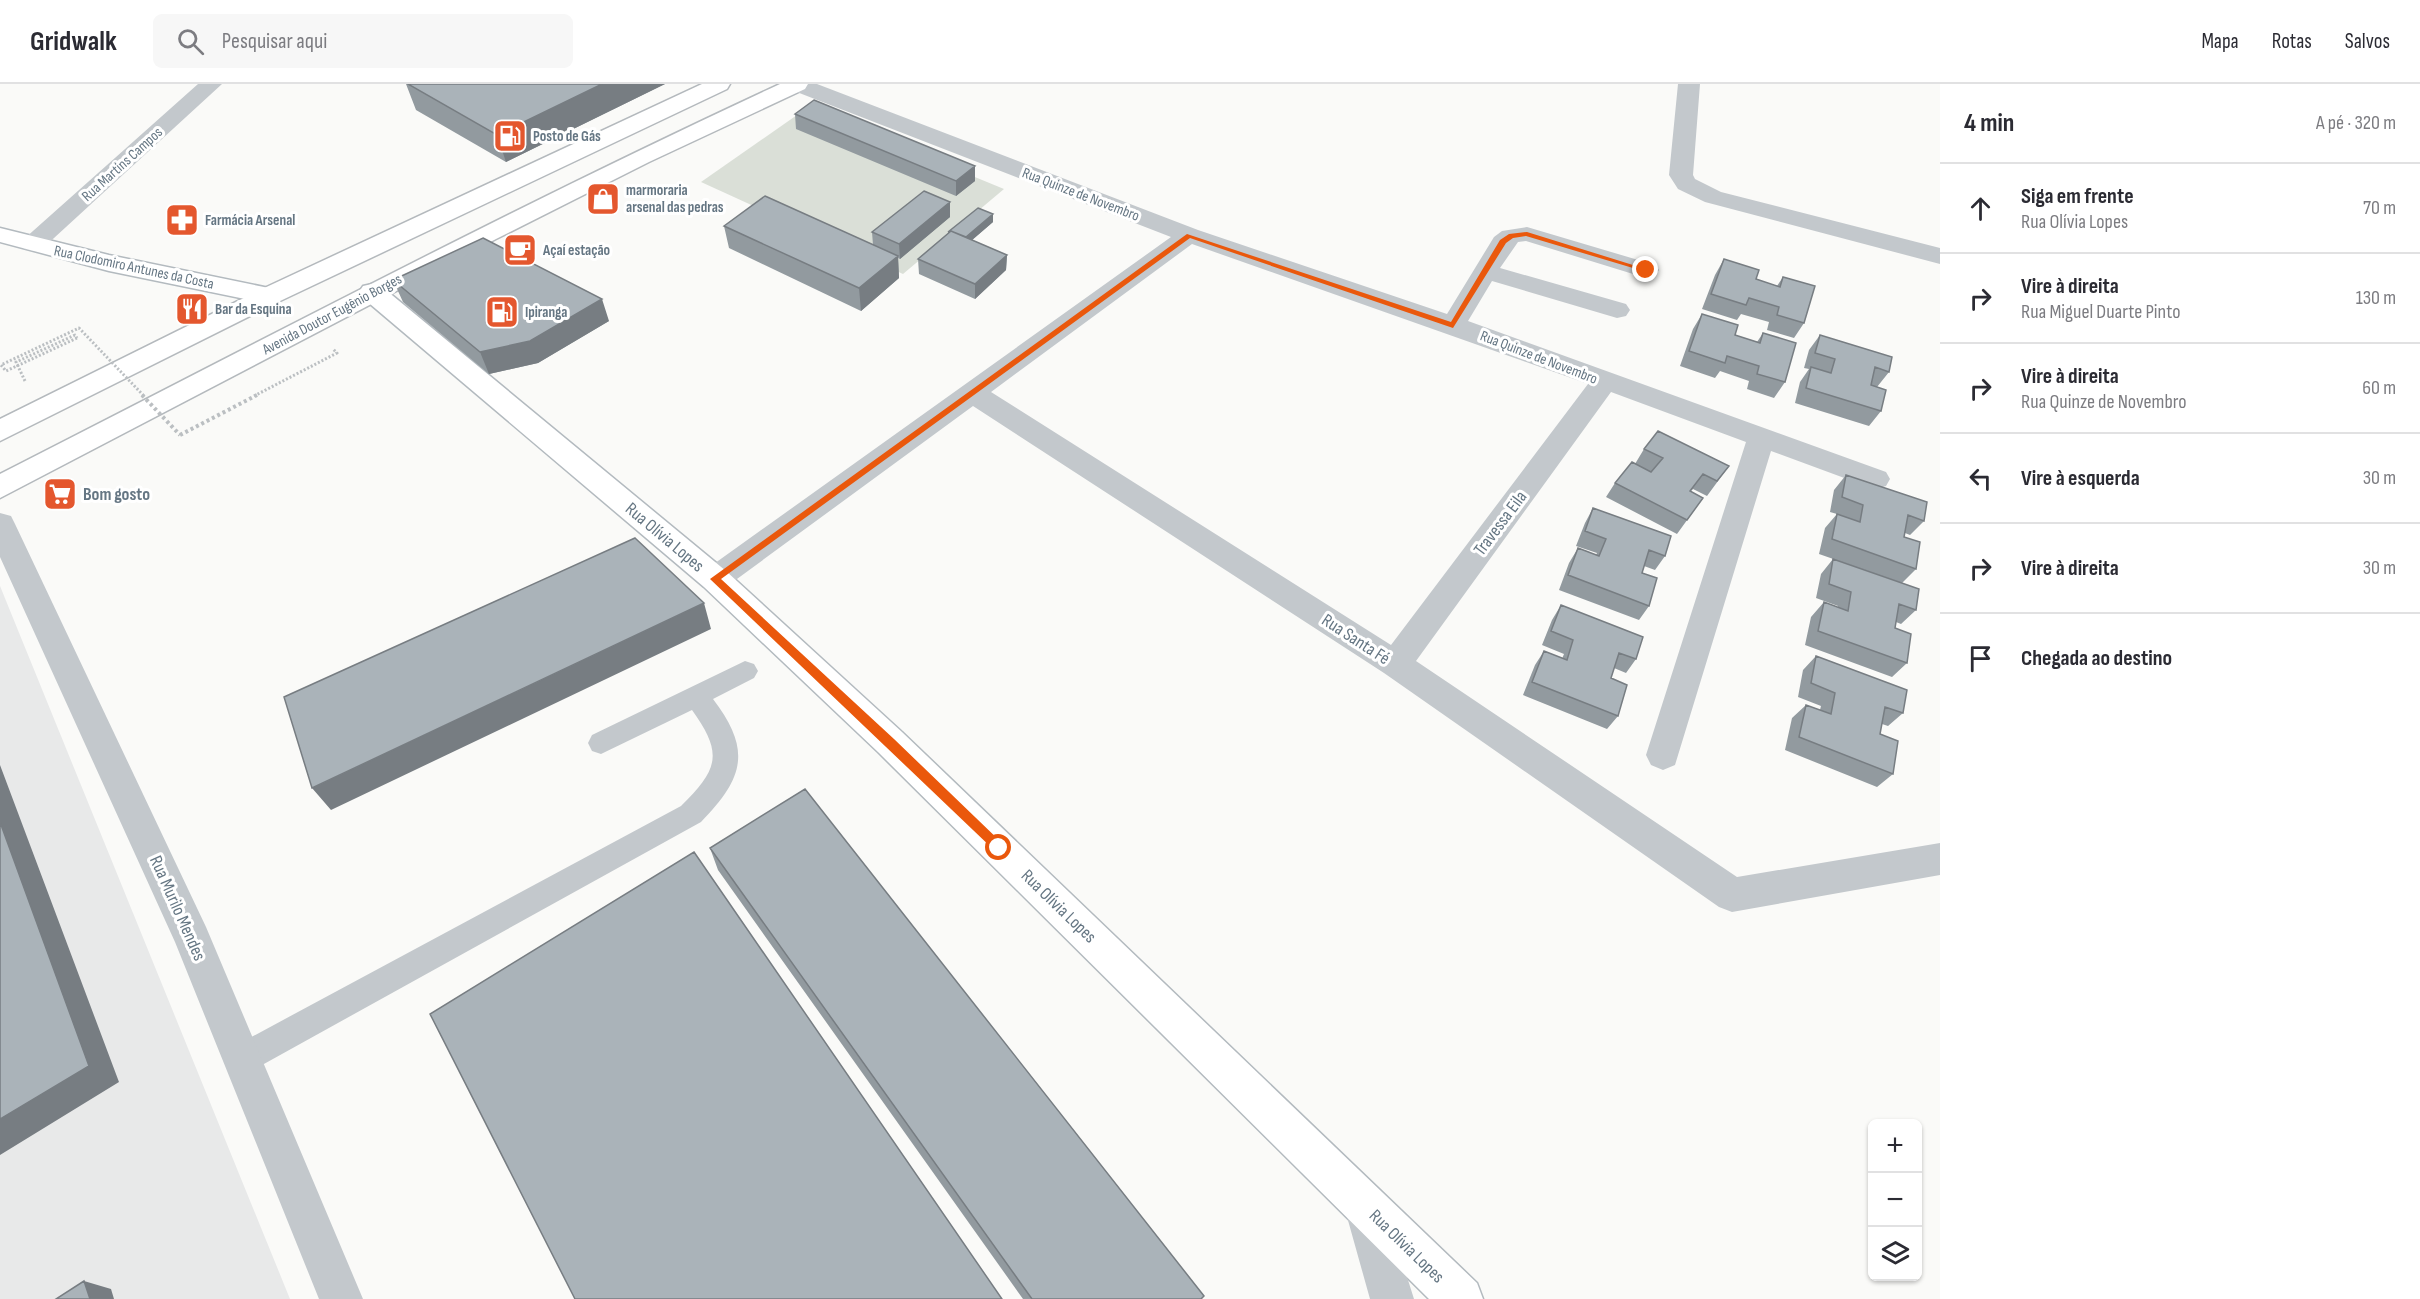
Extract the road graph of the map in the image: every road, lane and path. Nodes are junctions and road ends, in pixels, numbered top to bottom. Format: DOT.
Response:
graph roads {
  1 [pos="211,84"];
  2 [pos="719,84"];
  3 [pos="797,84"];
  4 [pos="1689,84"];
  5 [pos="0,235"];
  6 [pos="1189,235"];
  7 [pos="33,244"];
  8 [pos="1940,256"];
  9 [pos="1646,270"];
  10 [pos="1484,271"];
  11 [pos="372,292"];
  12 [pos="269,296"];
  13 [pos="1617,310"];
  14 [pos="1453,325"];
  15 [pos="1604,382"];
  16 [pos="973,393"];
  17 [pos="35,413"];
  18 [pos="0,431"];
  19 [pos="180,435"];
  20 [pos="1761,438"];
  21 [pos="1876,479"];
  22 [pos="0,487"];
  23 [pos="0,524"];
  24 [pos="715,579"];
  25 [pos="1395,664"];
  26 [pos="745,670"];
  27 [pos="696,696"];
  28 [pos="601,743"];
  29 [pos="1663,755"];
  30 [pos="1940,859"];
  31 [pos="242,1059"];
  32 [pos="1365,1206"];
  33 [pos="341,1299"];
  34 [pos="1392,1299"];
  35 [pos="1461,1299"];
  1 -- 7 [label="street, Rua Martins Campos"];
  2 -- 12 [label="main road"];
  3 -- 6 [label="street, Rua Quinze de Novembro"];
  3 -- 11 [label="main road, Avenida Doutor Eugênio Borges"];
  4 -- 8 [label="street"];
  5 -- 7 [label="main road, Rua Clodomiro Antunes da Costa"];
  6 -- 14 [label="street, Rua Quinze de Novembro"];
  6 -- 16 [label="street"];
  7 -- 12 [label="main road, Rua Clodomiro Antunes da Costa"];
  9 -- 10 [label="street"];
  10 -- 13 [label="street"];
  10 -- 14 [label="street"];
  11 -- 22 [label="main road, Avenida Doutor Eugênio Borges"];
  11 -- 24 [label="main road, Rua Olívia Lopes"];
  12 -- 17 [label="main road"];
  14 -- 15 [label="street, Rua Quinze de Novembro"];
  15 -- 20 [label="street, Rua Quinze de Novembro"];
  15 -- 25 [label="street, Travessa Eila"];
  16 -- 24 [label="street"];
  16 -- 25 [label="street, Rua Santa Fé"];
  17 -- 18 [label="main road"];
  17 -- 19 [label="path, bridge"];
  20 -- 21 [label="street, Rua Quinze de Novembro"];
  20 -- 29 [label="street"];
  23 -- 31 [label="street, Rua Murilo Mendes"];
  24 -- 32 [label="main road, Rua Olívia Lopes"];
  25 -- 30 [label="street, Rua Santa Fé"];
  26 -- 27 [label="lane"];
  27 -- 28 [label="lane"];
  27 -- 31 [label="lane"];
  31 -- 33 [label="street, Rua Murilo Mendes"];
  32 -- 34 [label="street"];
  32 -- 35 [label="main road, Rua Olívia Lopes"];
}
